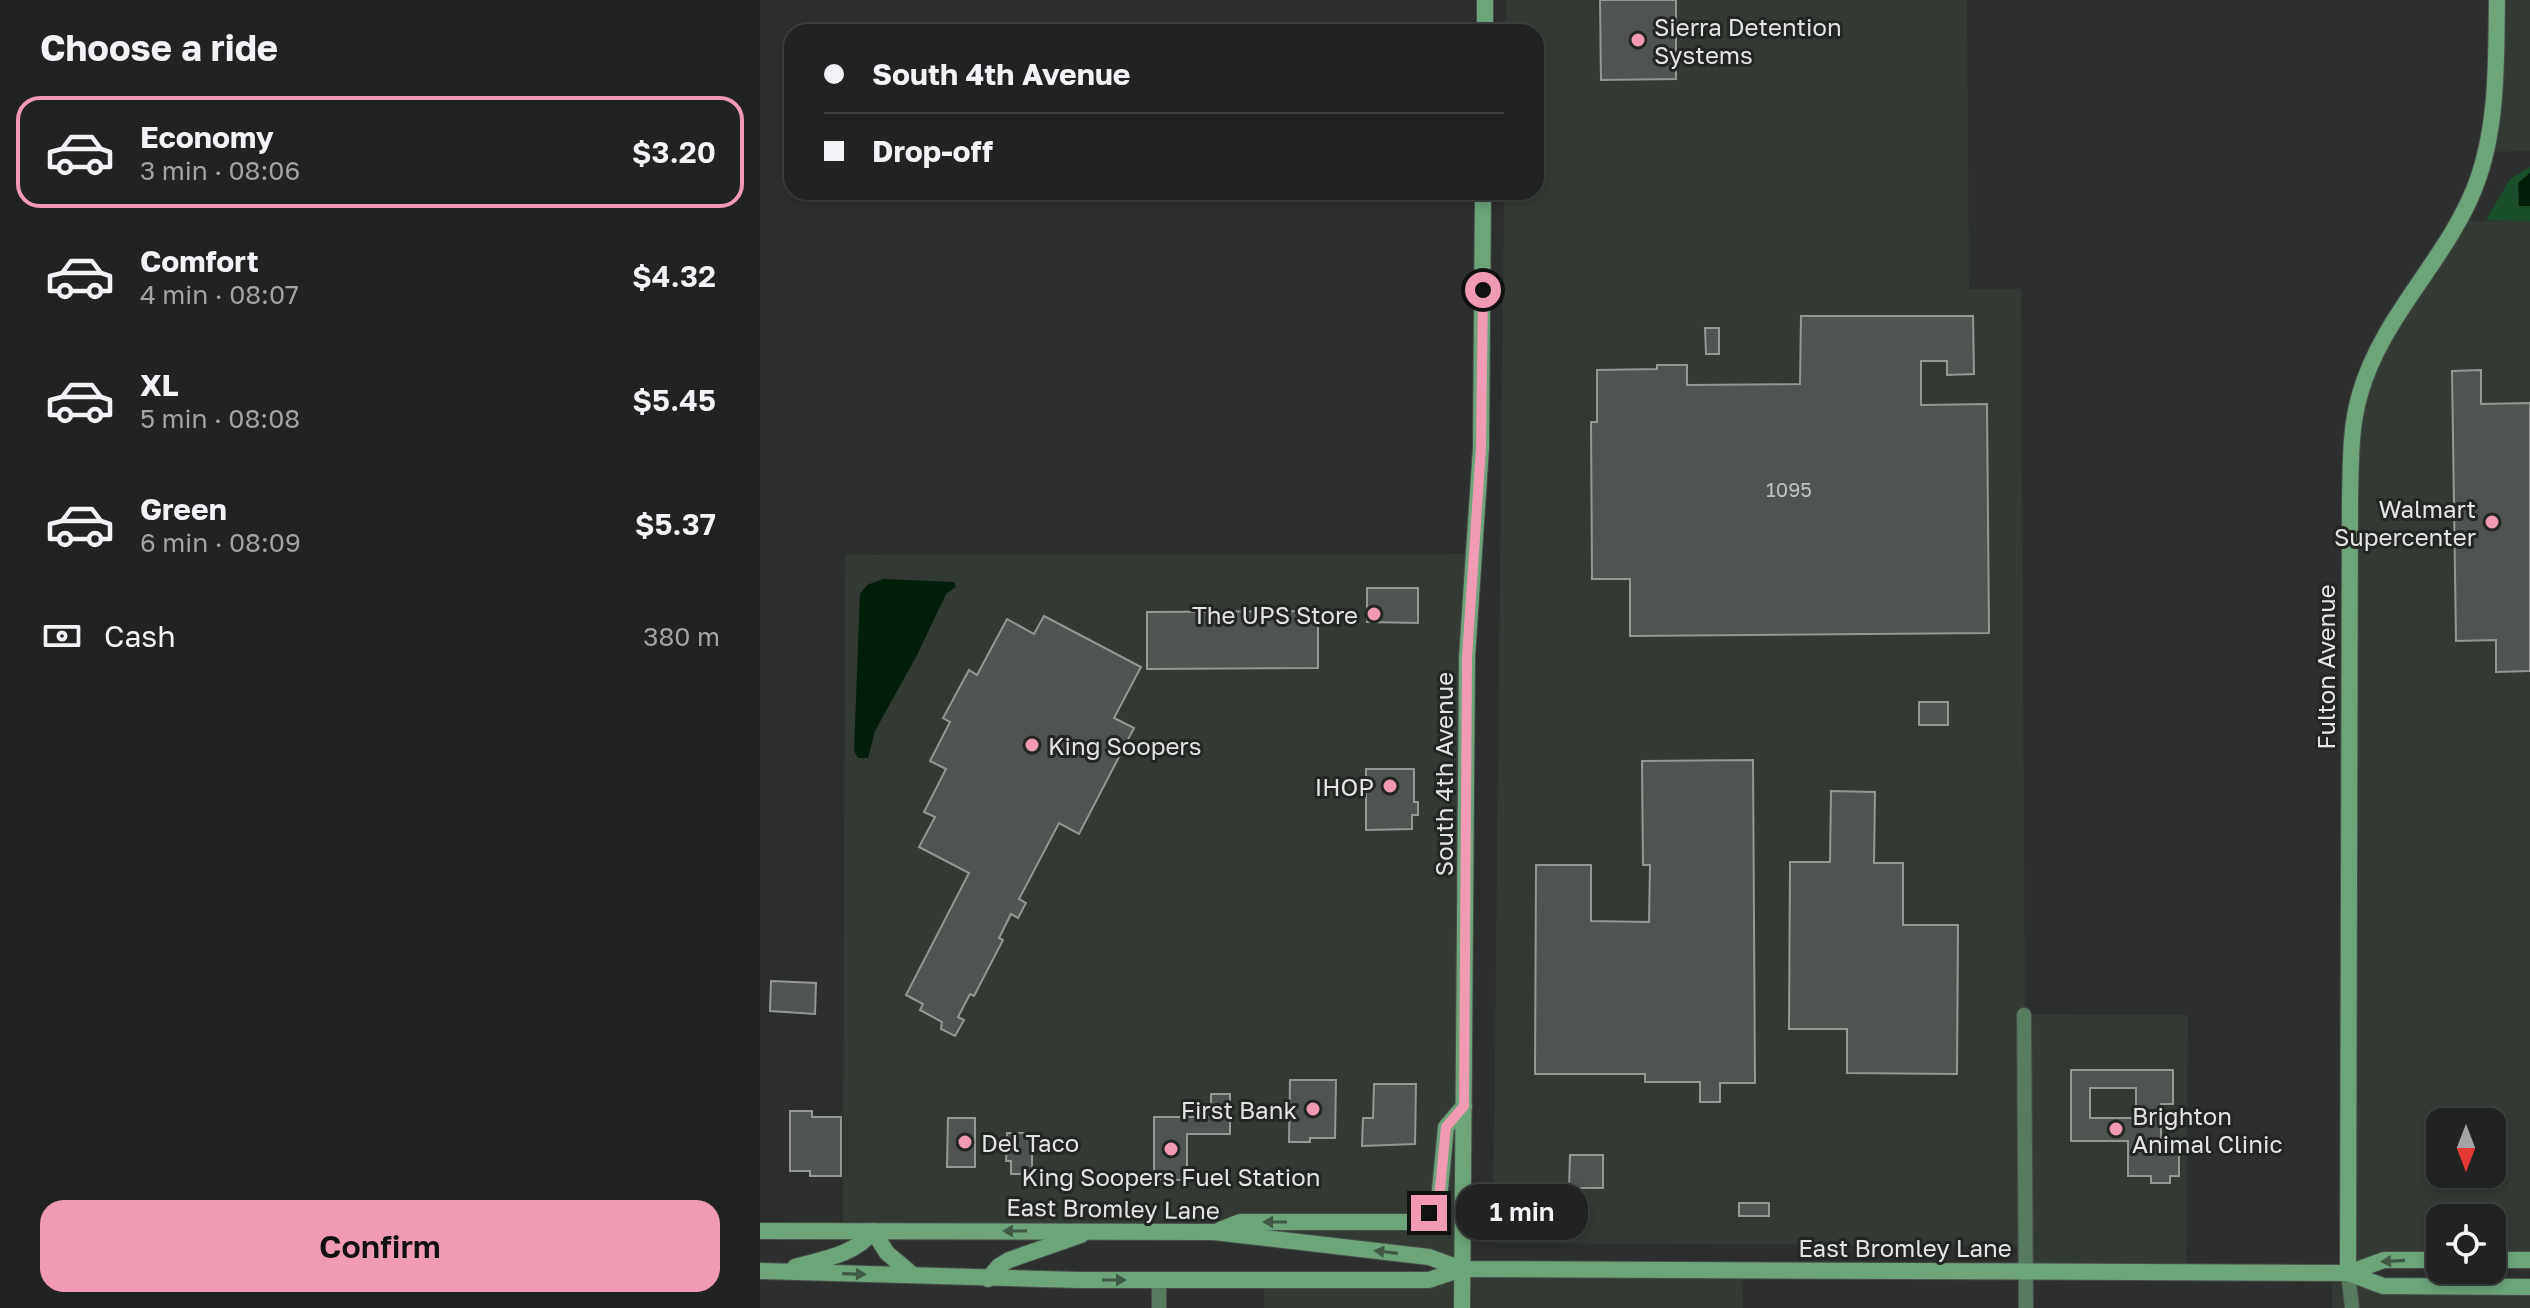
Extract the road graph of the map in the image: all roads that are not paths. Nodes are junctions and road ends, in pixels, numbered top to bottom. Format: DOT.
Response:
graph roads {
  1 [pos="1485,0"];
  2 [pos="2497,0"];
  3 [pos="1485,24"];
  4 [pos="1483,200"];
  5 [pos="2024,1015"];
  6 [pos="1464,1106"];
  7 [pos="760,1231"];
  8 [pos="873,1231"];
  9 [pos="1094,1231"];
  10 [pos="1214,1232"];
  11 [pos="2426,1260"];
  12 [pos="2506,1260"];
  13 [pos="2530,1260"];
  14 [pos="1462,1269"];
  15 [pos="768,1272"];
  16 [pos="2026,1272"];
  17 [pos="2348,1273"];
  18 [pos="915,1276"];
  19 [pos="988,1279"];
  20 [pos="1159,1280"];
  21 [pos="2530,1287"];
  22 [pos="1159,1308"];
  23 [pos="1462,1308"];
  24 [pos="2026,1308"];
  25 [pos="2352,1308"];
  1 -- 3 [label="main road"];
  2 -- 17 [label="main road, Fulton Avenue"];
  4 -- 6 [label="main road, South 4th Avenue"];
  5 -- 16 [label="street"];
  6 -- 10 [label="main road, one-way"];
  6 -- 14 [label="main road, South 4th Avenue"];
  7 -- 8 [label="main road, East Bromley Lane"];
  9 -- 8 [label="main road, East Bromley Lane, one-way"];
  8 -- 15 [label="main road"];
  8 -- 18 [label="main road"];
  9 -- 10 [label="main road, East Bromley Lane"];
  9 -- 19 [label="main road"];
  14 -- 10 [label="main road, East Bromley Lane, one-way"];
  11 -- 17 [label="main road, one-way"];
  12 -- 13 [label="main road"];
  14 -- 16 [label="main road, East Bromley Lane"];
  14 -- 20 [label="main road, East Bromley Lane"];
  14 -- 23 [label="main road, South 4th Avenue"];
  15 -- 18 [label="main road, East Bromley Lane, one-way"];
  16 -- 17 [label="main road, East Bromley Lane"];
  16 -- 24 [label="street"];
  17 -- 21 [label="main road"];
  17 -- 25 [label="street"];
  18 -- 19 [label="main road, East Bromley Lane"];
  19 -- 20 [label="main road, East Bromley Lane, one-way"];
  20 -- 22 [label="street"];
}
